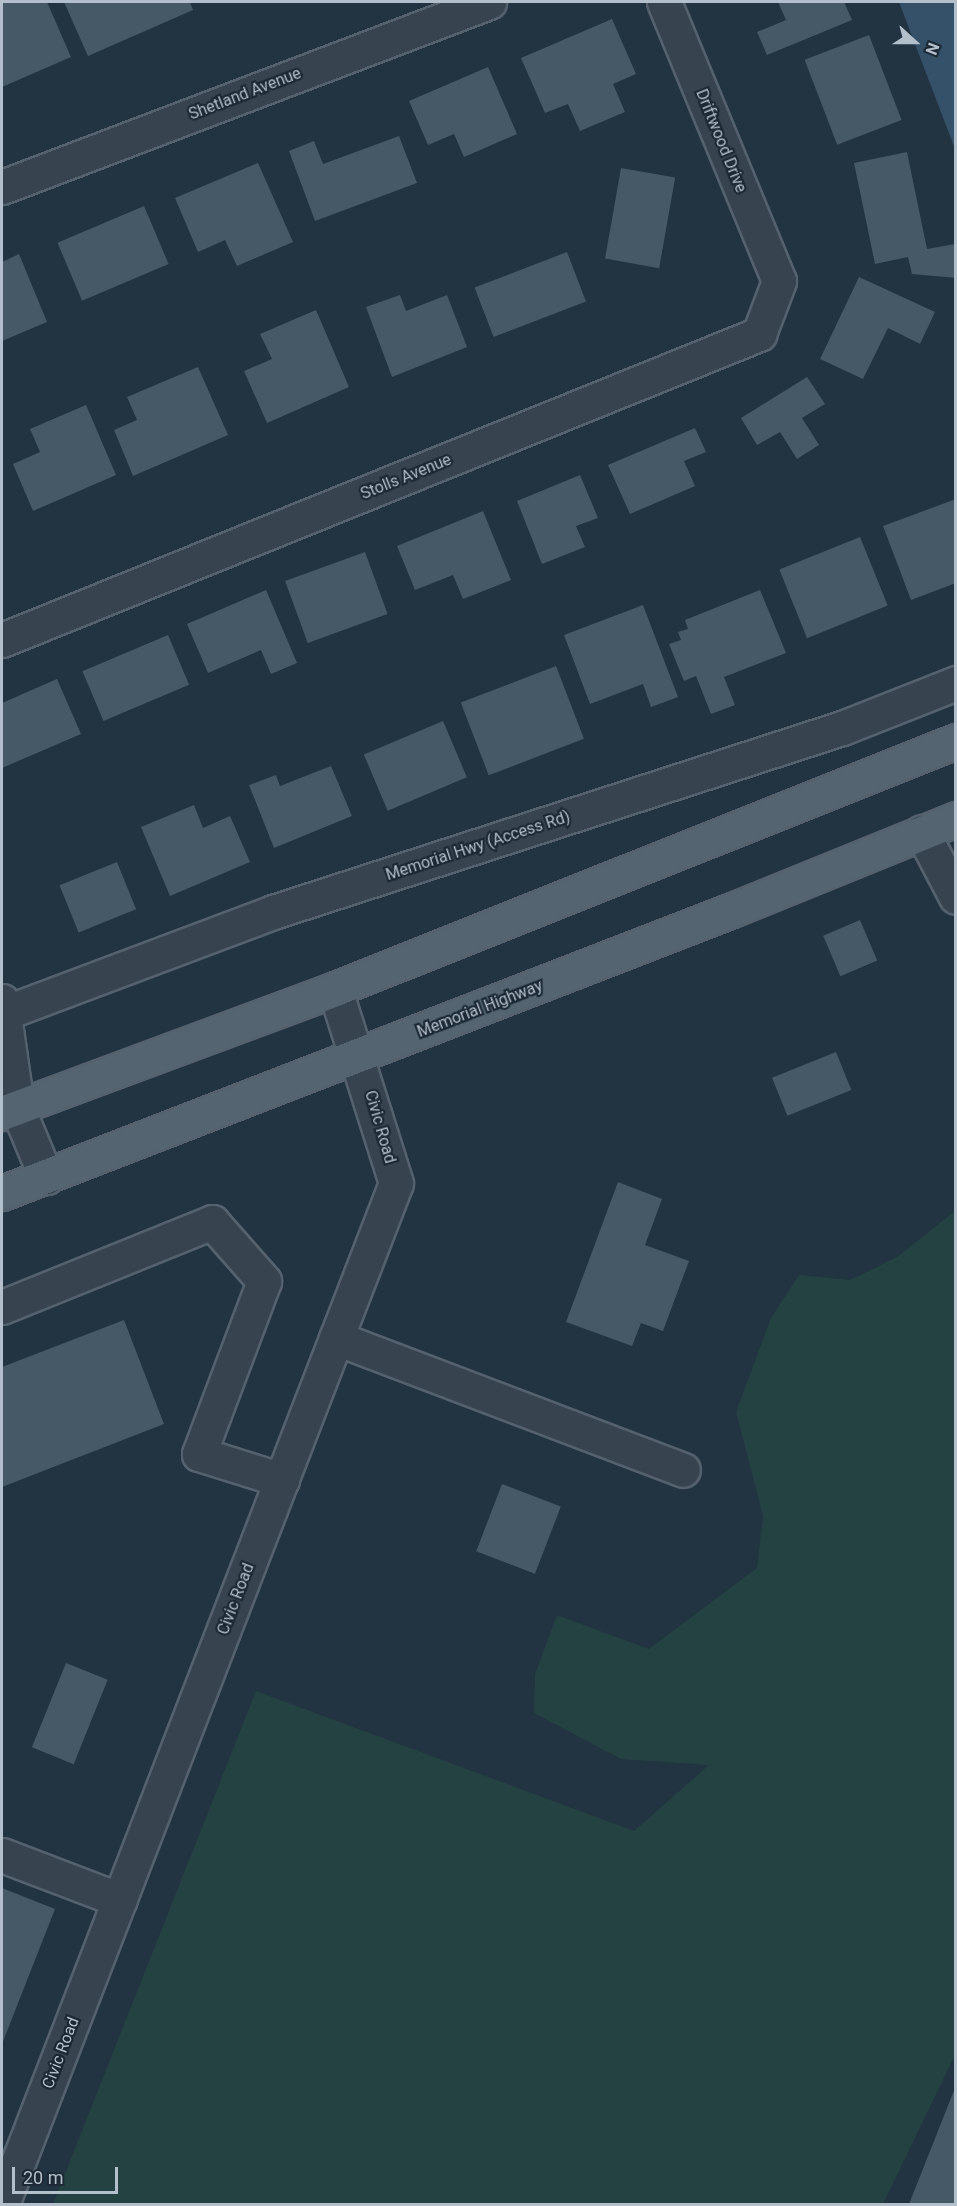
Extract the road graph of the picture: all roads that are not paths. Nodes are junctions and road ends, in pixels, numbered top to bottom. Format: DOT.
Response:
graph roads {
  1 [pos="489,2"];
  2 [pos="664,2"];
  3 [pos="2,187"];
  4 [pos="778,281"];
  5 [pos="2,640"];
  6 [pos="956,683"];
  7 [pos="956,741"];
  8 [pos="956,819"];
  9 [pos="922,832"];
  10 [pos="956,897"];
  11 [pos="335,989"];
  12 [pos="3,1010"];
  13 [pos="360,1056"];
  14 [pos="7,1102"];
  15 [pos="46,1177"];
  16 [pos="2,1193"];
  17 [pos="2,1307"];
  18 [pos="336,1338"];
  19 [pos="683,1470"];
  20 [pos="282,1480"];
  21 [pos="2,1855"];
  22 [pos="120,1900"];
  23 [pos="2,2205"];
  1 -- 3 [label="street, Shetland Avenue"];
  2 -- 4 [label="street, Driftwood Drive"];
  4 -- 5 [label="street, Stolls Avenue"];
  6 -- 12 [label="street, Memorial Hwy (Access Rd)"];
  7 -- 11 [label="main road"];
  8 -- 9 [label="main road, Memorial Highway"];
  9 -- 10 [label="street"];
  9 -- 13 [label="main road, Memorial Highway"];
  11 -- 13 [label="street, Civic Road"];
  11 -- 14 [label="main road"];
  12 -- 14 [label="street"];
  13 -- 15 [label="main road, Memorial Highway"];
  13 -- 18 [label="street, Civic Road"];
  14 -- 15 [label="street"];
  15 -- 16 [label="main road, Memorial Highway"];
  17 -- 20 [label="street"];
  18 -- 19 [label="street"];
  18 -- 20 [label="street, Civic Road"];
  20 -- 22 [label="street, Civic Road"];
  21 -- 22 [label="street"];
  22 -- 23 [label="street, Civic Road"];
}
